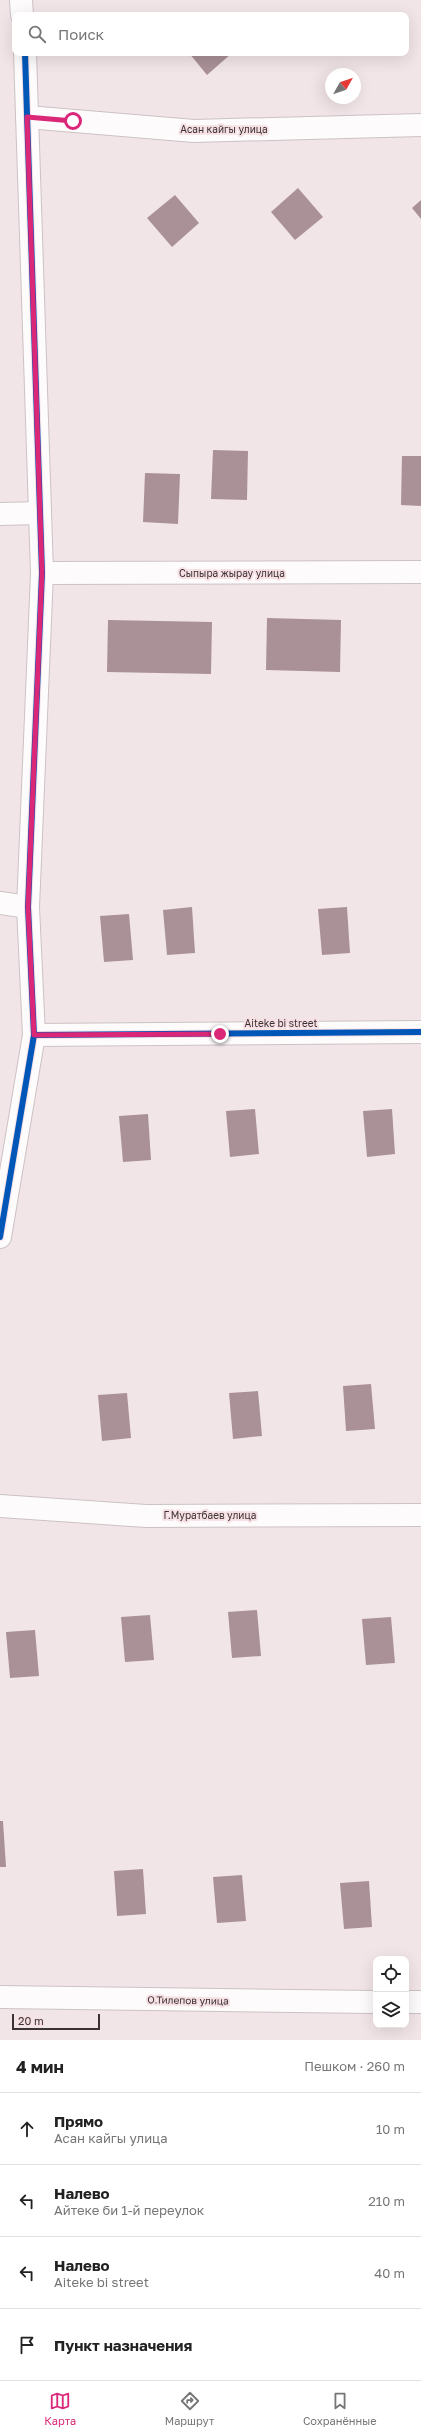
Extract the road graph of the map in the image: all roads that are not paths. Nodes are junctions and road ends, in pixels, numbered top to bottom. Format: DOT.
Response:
graph roads {
  1 [pos="21,0"];
  2 [pos="22,12"];
  3 [pos="25,56"];
  4 [pos="27,117"];
  5 [pos="421,125"];
  6 [pos="40,513"];
  7 [pos="0,514"];
  8 [pos="421,572"];
  9 [pos="42,573"];
  10 [pos="0,903"];
  11 [pos="28,907"];
  12 [pos="421,1032"];
  13 [pos="34,1035"];
  14 [pos="0,1237"];
  15 [pos="0,1506"];
  16 [pos="421,1515"];
  17 [pos="0,1997"];
  18 [pos="373,2002"];
  19 [pos="409,2002"];
  20 [pos="421,2002"];
  1 -- 2 [label="street"];
  3 -- 4 [label="street"];
  4 -- 5 [label="street, Асан кайгы улица"];
  4 -- 6 [label="street"];
  6 -- 7 [label="street"];
  6 -- 9 [label="street"];
  8 -- 9 [label="street, Сыпыра жырау улица"];
  9 -- 11 [label="street"];
  10 -- 11 [label="street"];
  11 -- 13 [label="street"];
  12 -- 13 [label="street, Aiteke bi street"];
  13 -- 14 [label="street"];
  15 -- 16 [label="street, Г.Муратбаев улица"];
  17 -- 18 [label="street, О.Тилепов улица"];
  19 -- 20 [label="street"];
}
